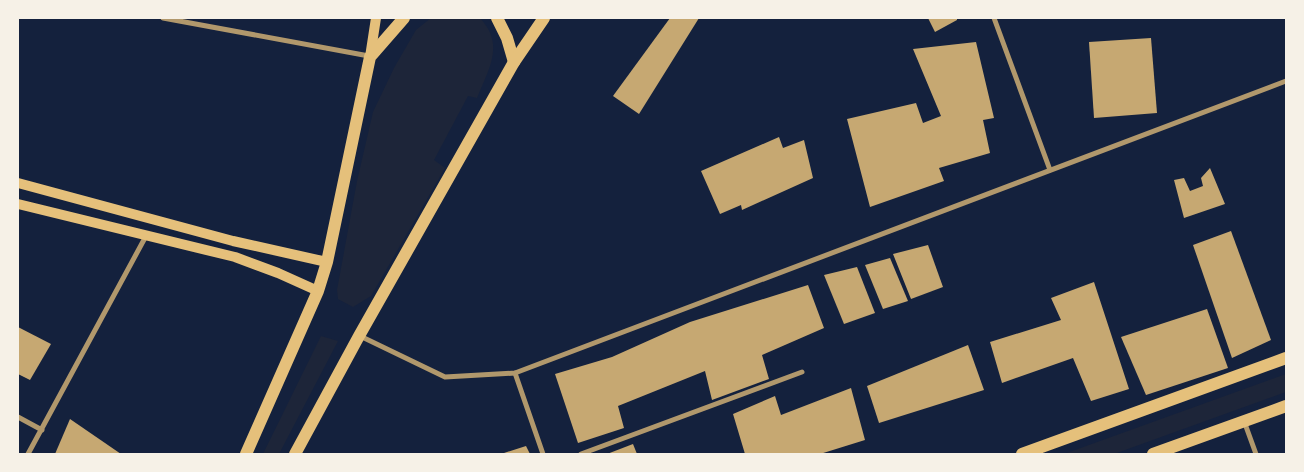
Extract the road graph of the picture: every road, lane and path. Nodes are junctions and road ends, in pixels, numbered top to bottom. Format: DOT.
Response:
graph roads {
  1 [pos="163,18"];
  2 [pos="376,18"];
  3 [pos="404,18"];
  4 [pos="497,18"];
  5 [pos="544,18"];
  6 [pos="994,18"];
  7 [pos="370,57"];
  8 [pos="514,62"];
  9 [pos="1286,81"];
  10 [pos="1050,170"];
  11 [pos="18,183"];
  12 [pos="18,204"];
  13 [pos="146,236"];
  14 [pos="327,262"];
  15 [pos="318,291"];
  16 [pos="359,336"];
  17 [pos="1286,358"];
  18 [pos="802,372"];
  19 [pos="515,374"];
  20 [pos="1286,406"];
  21 [pos="18,417"];
  22 [pos="1244,421"];
  23 [pos="42,430"];
  24 [pos="28,454"];
  25 [pos="246,454"];
  26 [pos="295,454"];
  27 [pos="543,454"];
  28 [pos="581,454"];
  29 [pos="1022,454"];
  30 [pos="1153,454"];
  31 [pos="1256,454"];
  1 -- 7 [label="street"];
  2 -- 7 [label="main road"];
  3 -- 7 [label="main road"];
  4 -- 8 [label="main road"];
  5 -- 8 [label="main road"];
  6 -- 10 [label="street"];
  7 -- 14 [label="main road"];
  8 -- 16 [label="main road"];
  9 -- 10 [label="street"];
  10 -- 19 [label="street"];
  11 -- 14 [label="main road"];
  12 -- 13 [label="main road"];
  13 -- 15 [label="main road"];
  13 -- 23 [label="street"];
  14 -- 15 [label="main road"];
  15 -- 25 [label="main road"];
  16 -- 19 [label="street"];
  16 -- 26 [label="main road"];
  17 -- 29 [label="main road"];
  18 -- 28 [label="street"];
  19 -- 27 [label="street"];
  20 -- 22 [label="main road"];
  21 -- 23 [label="street"];
  22 -- 30 [label="main road"];
  22 -- 31 [label="street"];
  23 -- 24 [label="street"];
}
